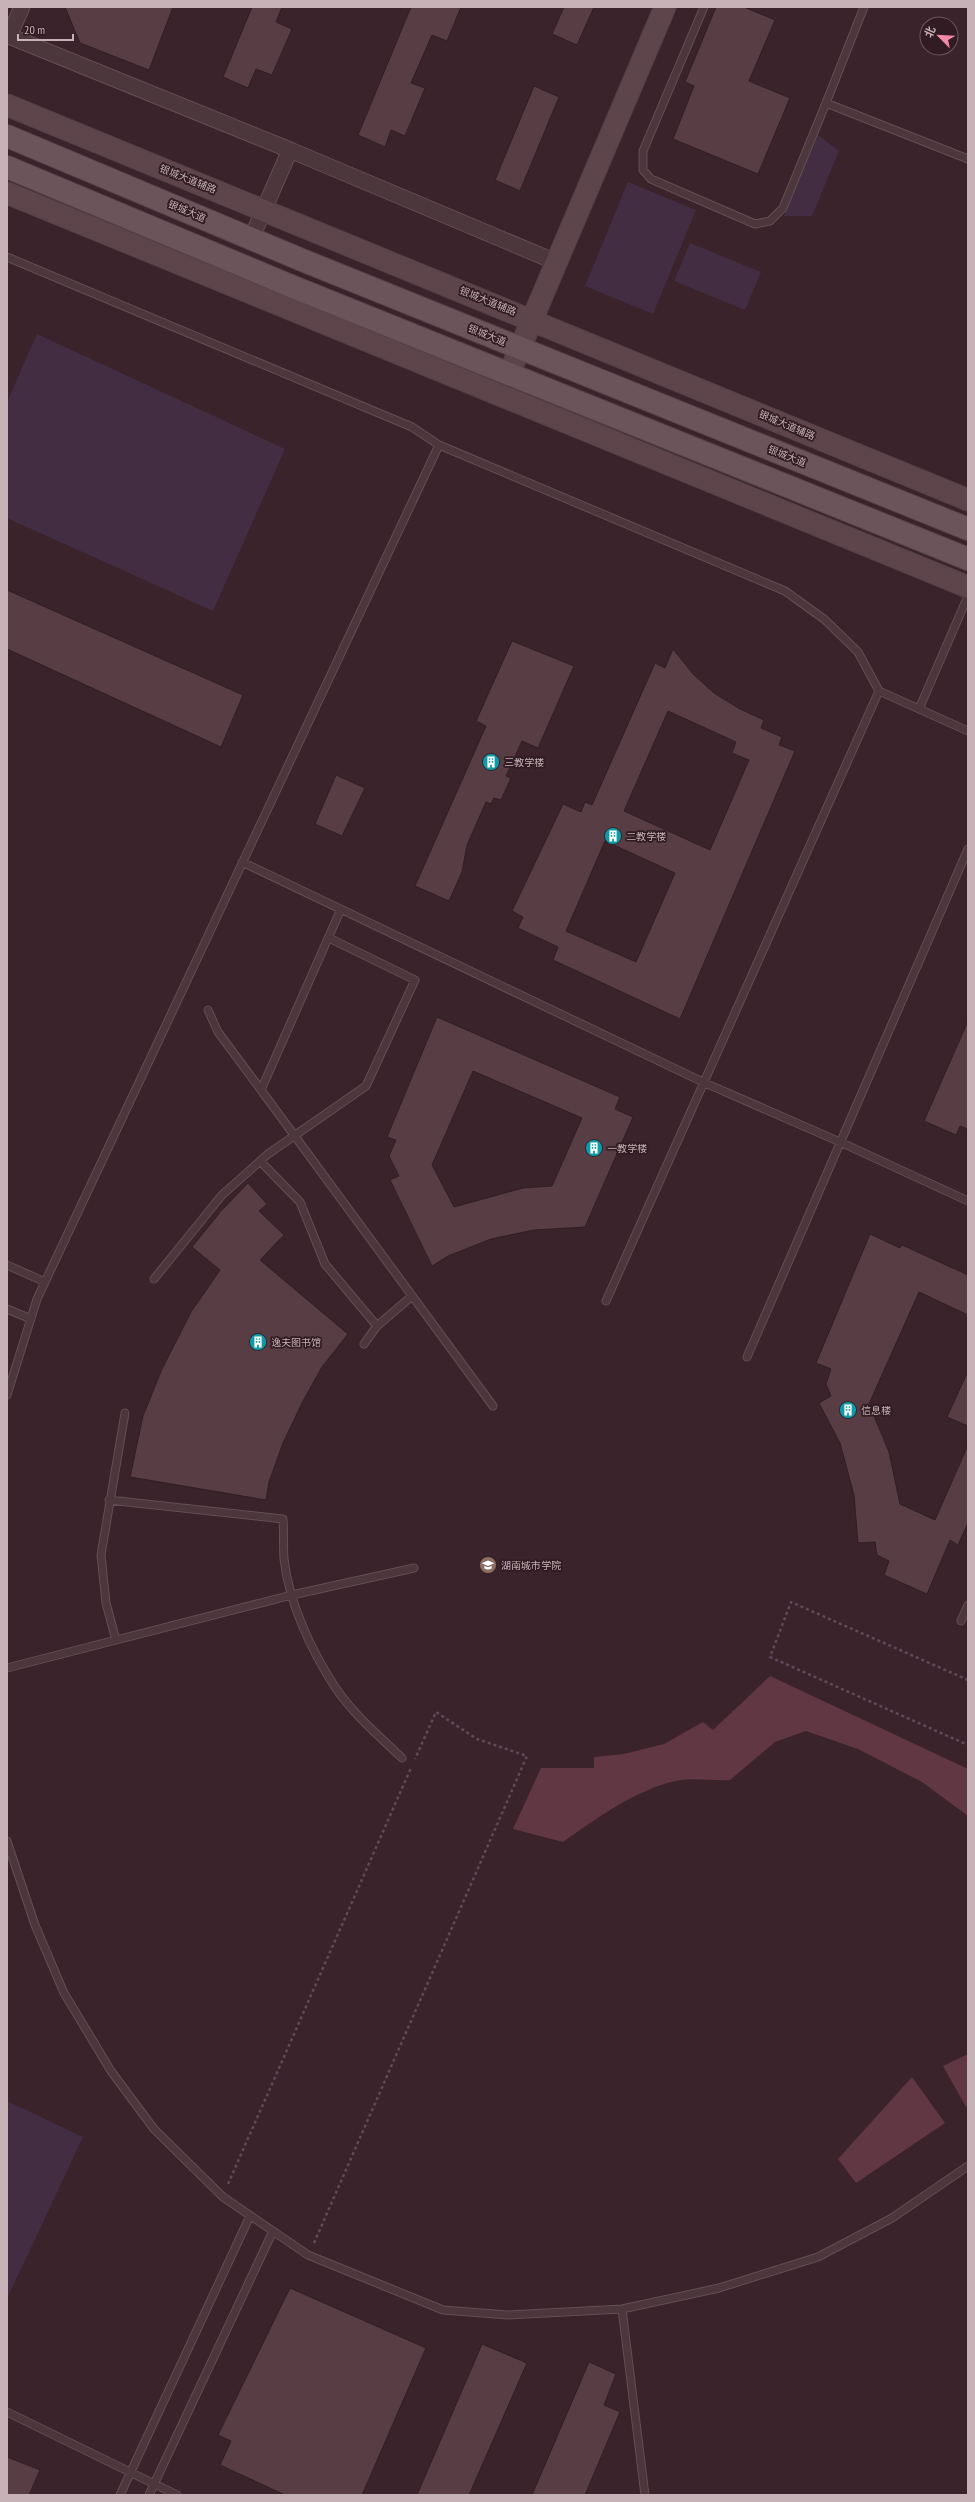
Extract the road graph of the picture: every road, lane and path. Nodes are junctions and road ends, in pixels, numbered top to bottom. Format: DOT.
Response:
graph roads {
  1 [pos="22,7"];
  2 [pos="665,7"];
  3 [pos="704,7"];
  4 [pos="864,7"];
  5 [pos="826,103"];
  6 [pos="7,105"];
  7 [pos="7,136"];
  8 [pos="290,150"];
  9 [pos="968,159"];
  10 [pos="7,167"];
  11 [pos="7,193"];
  12 [pos="264,210"];
  13 [pos="251,239"];
  14 [pos="7,257"];
  15 [pos="556,262"];
  16 [pos="532,319"];
  17 [pos="520,348"];
  18 [pos="509,374"];
  19 [pos="439,445"];
  20 [pos="968,500"];
  21 [pos="968,529"];
  22 [pos="968,559"];
  23 [pos="968,587"];
  24 [pos="968,596"];
  25 [pos="878,690"];
  26 [pos="919,709"];
  27 [pos="968,731"];
  28 [pos="968,849"];
  29 [pos="242,862"];
  30 [pos="341,909"];
  31 [pos="329,938"];
  32 [pos="208,1010"];
  33 [pos="705,1083"];
  34 [pos="261,1090"];
  35 [pos="294,1136"];
  36 [pos="840,1142"];
  37 [pos="260,1161"];
  38 [pos="968,1201"];
  39 [pos="7,1264"];
  40 [pos="154,1280"];
  41 [pos="45,1282"];
  42 [pos="412,1296"];
  43 [pos="606,1301"];
  44 [pos="7,1309"];
  45 [pos="30,1319"];
  46 [pos="377,1326"];
  47 [pos="364,1344"];
  48 [pos="747,1357"];
  49 [pos="7,1395"];
  50 [pos="493,1406"];
  51 [pos="125,1413"];
  52 [pos="109,1500"];
  53 [pos="414,1568"];
  54 [pos="292,1596"];
  55 [pos="968,1605"];
  56 [pos="961,1621"];
  57 [pos="116,1640"];
  58 [pos="7,1668"];
  59 [pos="968,1680"];
  60 [pos="968,1745"];
  61 [pos="402,1758"];
  62 [pos="7,1841"];
  63 [pos="968,2166"];
  64 [pos="222,2198"];
  65 [pos="250,2216"];
  66 [pos="273,2231"];
  67 [pos="308,2255"];
  68 [pos="622,2310"];
  69 [pos="7,2412"];
  70 [pos="131,2472"];
  71 [pos="155,2484"];
  72 [pos="120,2495"];
  73 [pos="149,2495"];
  74 [pos="177,2495"];
  75 [pos="645,2495"];
  1 -- 8 [label="street"];
  2 -- 15 [label="street"];
  3 -- 5 [label="lane"];
  4 -- 5 [label="lane"];
  5 -- 9 [label="lane"];
  6 -- 12 [label="street, 银城大道辅路"];
  7 -- 13 [label="main road, 银城大道"];
  8 -- 12 [label="street"];
  8 -- 15 [label="street"];
  10 -- 18 [label="main road"];
  11 -- 23 [label="street"];
  12 -- 13 [label="street"];
  12 -- 16 [label="street, 银城大道辅路"];
  13 -- 17 [label="main road, 银城大道"];
  14 -- 19 [label="lane"];
  15 -- 16 [label="street"];
  16 -- 17 [label="street"];
  16 -- 20 [label="street, 银城大道辅路"];
  17 -- 18 [label="street"];
  17 -- 21 [label="main road, 银城大道"];
  18 -- 22 [label="main road"];
  19 -- 25 [label="lane"];
  19 -- 29 [label="lane"];
  24 -- 26 [label="lane"];
  25 -- 26 [label="lane"];
  25 -- 33 [label="lane"];
  26 -- 27 [label="lane"];
  28 -- 36 [label="lane"];
  29 -- 30 [label="lane"];
  29 -- 41 [label="lane"];
  30 -- 31 [label="lane"];
  30 -- 33 [label="lane"];
  31 -- 34 [label="lane"];
  31 -- 35 [label="lane"];
  32 -- 34 [label="lane"];
  33 -- 36 [label="lane"];
  33 -- 43 [label="lane"];
  34 -- 35 [label="lane"];
  35 -- 37 [label="lane"];
  35 -- 42 [label="lane"];
  36 -- 38 [label="lane"];
  36 -- 48 [label="lane"];
  37 -- 40 [label="lane"];
  37 -- 46 [label="lane"];
  39 -- 41 [label="lane"];
  41 -- 45 [label="lane"];
  42 -- 46 [label="lane"];
  42 -- 50 [label="lane"];
  44 -- 45 [label="lane"];
  45 -- 49 [label="lane"];
  46 -- 47 [label="lane"];
  51 -- 52 [label="lane"];
  52 -- 54 [label="lane"];
  52 -- 57 [label="lane"];
  53 -- 54 [label="lane"];
  54 -- 57 [label="lane"];
  54 -- 61 [label="lane"];
  55 -- 56 [label="lane"];
  57 -- 58 [label="lane"];
  59 -- 60 [label="path"];
  62 -- 64 [label="lane"];
  63 -- 68 [label="lane"];
  64 -- 65 [label="lane"];
  64 -- 67 [label="path"];
  65 -- 66 [label="lane"];
  65 -- 70 [label="lane"];
  66 -- 67 [label="lane"];
  66 -- 71 [label="lane"];
  67 -- 68 [label="lane"];
  68 -- 75 [label="lane"];
  69 -- 70 [label="lane"];
  70 -- 71 [label="lane"];
  70 -- 72 [label="lane"];
  71 -- 73 [label="lane"];
  71 -- 74 [label="lane"];
}
